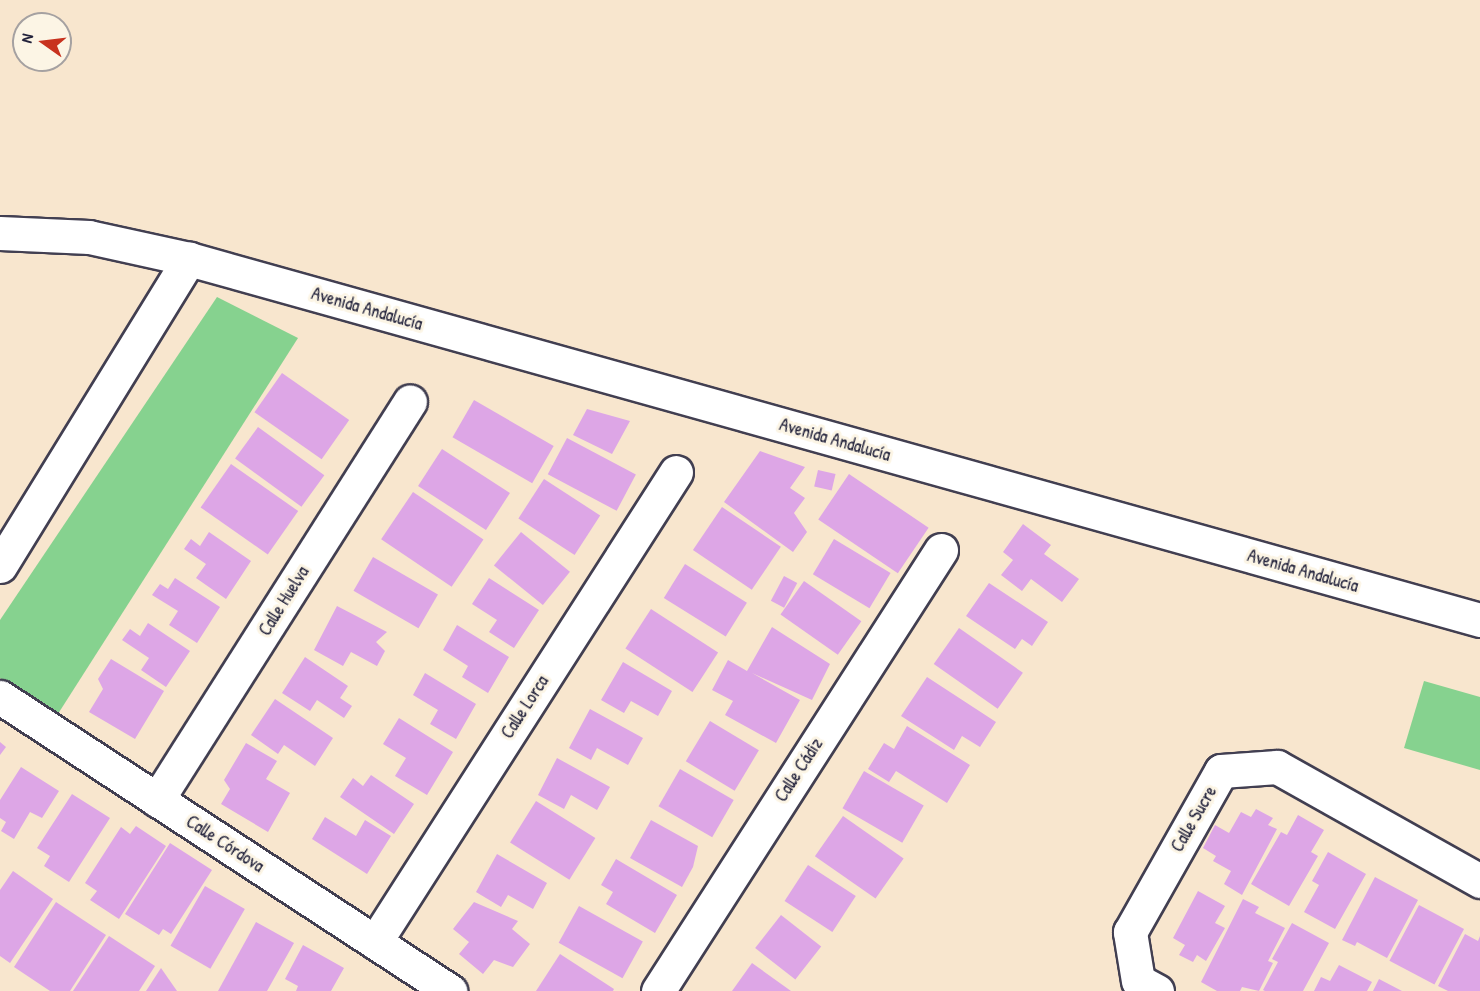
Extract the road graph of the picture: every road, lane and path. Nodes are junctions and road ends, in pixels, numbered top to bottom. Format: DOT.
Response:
graph roads {
  1 [pos="0,233"];
  2 [pos="189,259"];
  3 [pos="410,402"];
  4 [pos="676,472"];
  5 [pos="941,550"];
  6 [pos="0,566"];
  7 [pos="1480,620"];
  8 [pos="0,697"];
  9 [pos="157,800"];
  10 [pos="1480,881"];
  11 [pos="375,942"];
  12 [pos="450,991"];
  13 [pos="658,991"];
  14 [pos="1157,991"];
  1 -- 2 [label="street, Avenida Andalucía"];
  2 -- 6 [label="street"];
  2 -- 7 [label="street, Avenida Andalucía"];
  3 -- 9 [label="street, Calle Huelva"];
  4 -- 11 [label="street, Calle Lorca"];
  5 -- 13 [label="street, Calle Cádiz"];
  8 -- 9 [label="street, Calle Córdova"];
  9 -- 11 [label="street, Calle Córdova"];
  10 -- 14 [label="street, Calle Sucre"];
  11 -- 12 [label="street, Calle Córdova"];
}
